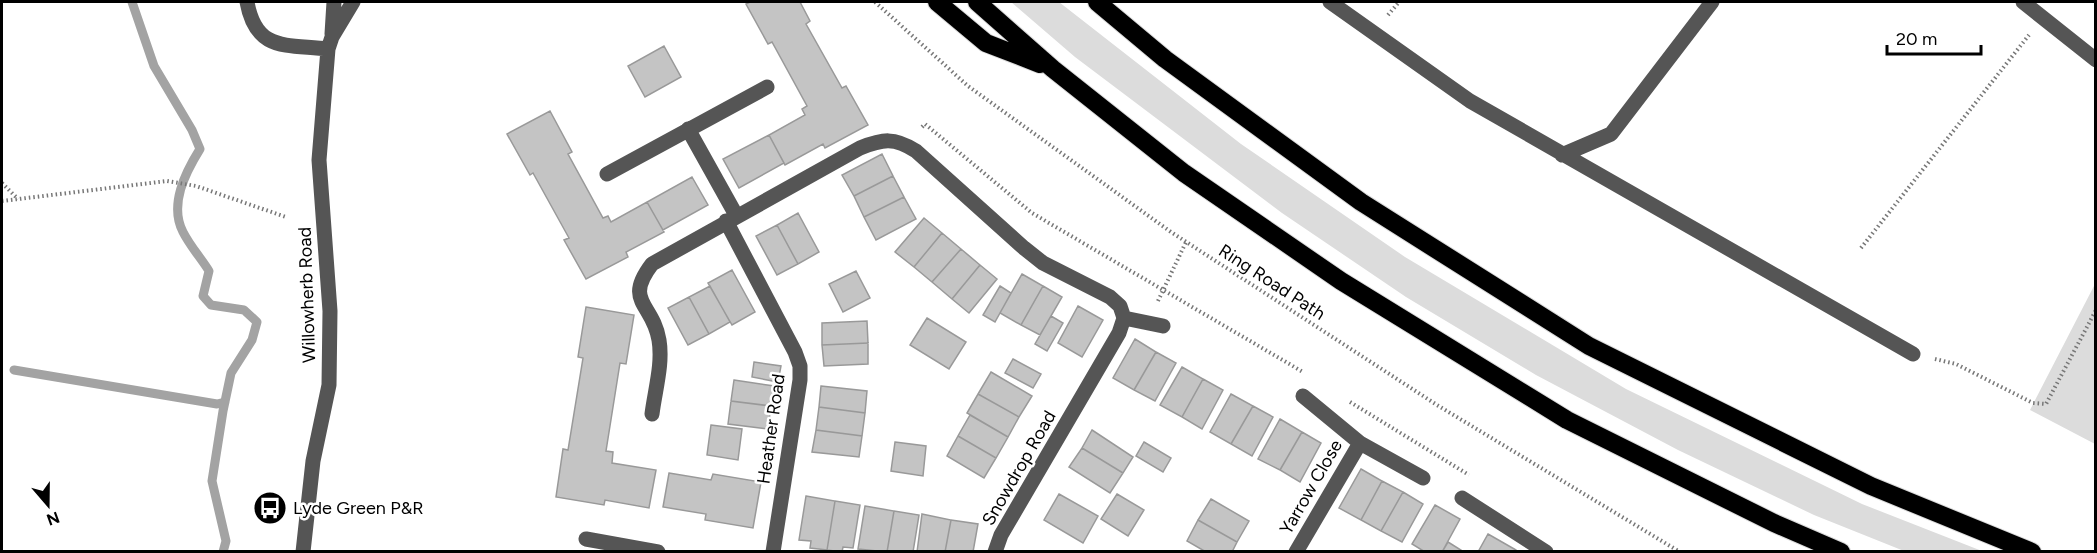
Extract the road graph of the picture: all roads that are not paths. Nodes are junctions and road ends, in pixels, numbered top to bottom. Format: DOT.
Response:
graph roads {
  1 [pos="247,2"];
  2 [pos="334,2"];
  3 [pos="353,2"];
  4 [pos="937,2"];
  5 [pos="976,2"];
  6 [pos="1097,2"];
  7 [pos="1330,2"];
  8 [pos="1713,2"];
  9 [pos="2023,2"];
  10 [pos="330,43"];
  11 [pos="2096,60"];
  12 [pos="1053,69"];
  13 [pos="767,87"];
  14 [pos="688,129"];
  15 [pos="1562,155"];
  16 [pos="607,174"];
  17 [pos="731,218"];
  18 [pos="1124,318"];
  19 [pos="1155,325"];
  20 [pos="1913,354"];
  21 [pos="1303,396"];
  22 [pos="652,414"];
  23 [pos="1360,443"];
  24 [pos="1424,478"];
  25 [pos="1462,498"];
  26 [pos="586,539"];
  27 [pos="1537,549"];
  28 [pos="303,552"];
  29 [pos="658,552"];
  30 [pos="773,552"];
  31 [pos="995,552"];
  32 [pos="1296,552"];
  33 [pos="1841,552"];
  34 [pos="2032,552"];
  1 -- 10 [label="street"];
  2 -- 10 [label="street, Willowherb Road"];
  3 -- 10 [label="street, Willowherb Road"];
  4 -- 12 [label="highway"];
  5 -- 12 [label="highway"];
  6 -- 34 [label="highway"];
  7 -- 15 [label="street"];
  8 -- 15 [label="street"];
  9 -- 11 [label="street"];
  10 -- 28 [label="street, Willowherb Road"];
  12 -- 33 [label="highway"];
  13 -- 14 [label="street"];
  14 -- 16 [label="street"];
  14 -- 17 [label="street, Heather Road"];
  15 -- 20 [label="street"];
  17 -- 18 [label="street"];
  17 -- 22 [label="street"];
  17 -- 30 [label="street, Heather Road"];
  18 -- 19 [label="street"];
  18 -- 31 [label="street, Snowdrop Road"];
  21 -- 23 [label="street"];
  23 -- 24 [label="street"];
  23 -- 32 [label="street, Yarrow Close"];
  25 -- 27 [label="street"];
  26 -- 29 [label="street"];
}
